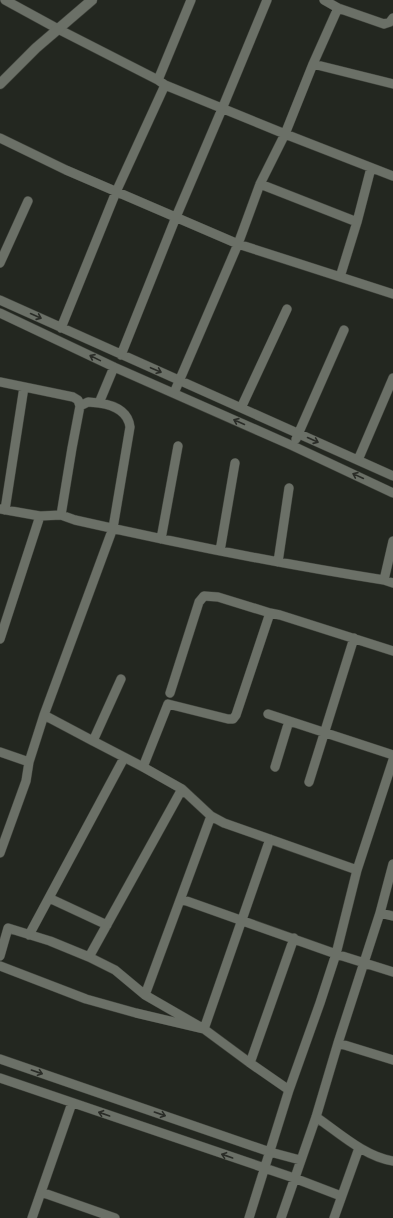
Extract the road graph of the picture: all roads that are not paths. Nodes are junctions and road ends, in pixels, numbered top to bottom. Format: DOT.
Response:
graph roads {
  1 [pos="5,0"];
  2 [pos="92,0"];
  3 [pos="191,0"];
  4 [pos="267,0"];
  5 [pos="330,3"];
  6 [pos="393,18"];
  7 [pos="58,29"];
  8 [pos="313,64"];
  9 [pos="162,82"];
  10 [pos="0,84"];
  11 [pos="393,84"];
  12 [pos="222,109"];
  13 [pos="285,134"];
  14 [pos="0,138"];
  15 [pos="372,168"];
  16 [pos="393,175"];
  17 [pos="260,184"];
  18 [pos="116,192"];
  19 [pos="28,200"];
  20 [pos="176,217"];
  21 [pos="357,222"];
  22 [pos="238,244"];
  23 [pos="0,263"];
  24 [pos="340,277"];
  25 [pos="393,294"];
  26 [pos="0,300"];
  27 [pos="287,309"];
  28 [pos="0,313"];
  29 [pos="61,328"];
  30 [pos="344,330"];
  31 [pos="120,355"];
  32 [pos="114,367"];
  33 [pos="393,378"];
  34 [pos="179,380"];
  35 [pos="0,382"];
  36 [pos="24,387"];
  37 [pos="174,393"];
  38 [pos="99,403"];
  39 [pos="80,406"];
  40 [pos="242,408"];
  41 [pos="298,434"];
  42 [pos="178,446"];
  43 [pos="293,446"];
  44 [pos="358,460"];
  45 [pos="235,463"];
  46 [pos="393,476"];
  47 [pos="289,488"];
  48 [pos="393,493"];
  49 [pos="2,509"];
  50 [pos="61,515"];
  51 [pos="40,516"];
  52 [pos="112,528"];
  53 [pos="161,539"];
  54 [pos="393,541"];
  55 [pos="220,551"];
  56 [pos="278,562"];
  57 [pos="384,580"];
  58 [pos="393,583"];
  59 [pos="270,613"];
  60 [pos="354,638"];
  61 [pos="0,639"];
  62 [pos="393,651"];
  63 [pos="121,679"];
  64 [pos="170,693"];
  65 [pos="268,714"];
  66 [pos="44,715"];
  67 [pos="289,721"];
  68 [pos="325,732"];
  69 [pos="93,741"];
  70 [pos="0,752"];
  71 [pos="393,755"];
  72 [pos="124,758"];
  73 [pos="393,760"];
  74 [pos="29,762"];
  75 [pos="143,767"];
  76 [pos="275,767"];
  77 [pos="308,782"];
  78 [pos="182,789"];
  79 [pos="211,816"];
  80 [pos="270,839"];
  81 [pos="0,853"];
  82 [pos="393,864"];
  83 [pos="356,870"];
  84 [pos="49,898"];
  85 [pos="181,899"];
  86 [pos="380,912"];
  87 [pos="393,916"];
  88 [pos="242,921"];
  89 [pos="107,925"];
  90 [pos="4,927"];
  91 [pos="30,935"];
  92 [pos="294,938"];
  93 [pos="336,954"];
  94 [pos="0,956"];
  95 [pos="89,957"];
  96 [pos="364,963"];
  97 [pos="0,966"];
  98 [pos="393,972"];
  99 [pos="146,995"];
  100 [pos="204,1029"];
  101 [pos="338,1043"];
  102 [pos="0,1059"];
  103 [pos="393,1060"];
  104 [pos="250,1063"];
  105 [pos="0,1078"];
  106 [pos="289,1090"];
  107 [pos="72,1103"];
  108 [pos="316,1117"];
  109 [pos="359,1148"];
  110 [pos="270,1152"];
  111 [pos="300,1160"];
  112 [pos="393,1161"];
  113 [pos="264,1168"];
  114 [pos="294,1178"];
  115 [pos="41,1192"];
  116 [pos="341,1196"];
  117 [pos="32,1218"];
  118 [pos="115,1218"];
  119 [pos="249,1218"];
  120 [pos="281,1218"];
  121 [pos="334,1218"];
  1 -- 7 [label="street"];
  2 -- 7 [label="street"];
  3 -- 9 [label="street"];
  4 -- 12 [label="street"];
  5 -- 6 [label="street"];
  5 -- 8 [label="street"];
  7 -- 9 [label="street"];
  7 -- 10 [label="street"];
  8 -- 11 [label="street"];
  8 -- 13 [label="street"];
  9 -- 12 [label="street"];
  9 -- 18 [label="street"];
  12 -- 13 [label="street"];
  12 -- 20 [label="street"];
  13 -- 15 [label="street"];
  13 -- 17 [label="street"];
  14 -- 18 [label="street"];
  15 -- 16 [label="street"];
  15 -- 21 [label="street"];
  17 -- 21 [label="street"];
  17 -- 22 [label="street"];
  18 -- 20 [label="street"];
  18 -- 29 [label="street"];
  19 -- 23 [label="street"];
  20 -- 22 [label="street"];
  20 -- 31 [label="street"];
  21 -- 24 [label="street"];
  22 -- 24 [label="street"];
  22 -- 34 [label="street"];
  24 -- 25 [label="street"];
  26 -- 29 [label="street, one-way"];
  27 -- 40 [label="street"];
  32 -- 28 [label="street, one-way"];
  29 -- 31 [label="street"];
  30 -- 41 [label="street"];
  31 -- 34 [label="street, one-way"];
  32 -- 37 [label="street"];
  32 -- 38 [label="street"];
  33 -- 44 [label="street"];
  34 -- 37 [label="street"];
  34 -- 40 [label="street"];
  35 -- 36 [label="street"];
  36 -- 39 [label="street"];
  36 -- 49 [label="street"];
  43 -- 37 [label="street, one-way"];
  38 -- 39 [label="street"];
  38 -- 52 [label="street"];
  39 -- 50 [label="street"];
  40 -- 41 [label="street"];
  41 -- 43 [label="street"];
  41 -- 44 [label="street, one-way"];
  42 -- 53 [label="street"];
  48 -- 43 [label="street, one-way"];
  44 -- 46 [label="street"];
  45 -- 55 [label="street"];
  47 -- 56 [label="street"];
  49 -- 51 [label="street"];
  50 -- 51 [label="street"];
  50 -- 52 [label="street"];
  51 -- 61 [label="street"];
  52 -- 53 [label="street"];
  52 -- 66 [label="street"];
  53 -- 55 [label="street"];
  54 -- 57 [label="street"];
  55 -- 56 [label="street"];
  56 -- 57 [label="street"];
  57 -- 58 [label="street"];
  59 -- 60 [label="street"];
  59 -- 64 [label="street"];
  59 -- 75 [label="street"];
  60 -- 62 [label="street"];
  60 -- 68 [label="street"];
  63 -- 69 [label="street"];
  65 -- 67 [label="street"];
  66 -- 69 [label="street"];
  66 -- 74 [label="street"];
  67 -- 68 [label="street"];
  67 -- 76 [label="street"];
  68 -- 71 [label="street"];
  68 -- 77 [label="street"];
  69 -- 72 [label="street"];
  70 -- 74 [label="street"];
  72 -- 75 [label="street"];
  72 -- 84 [label="street"];
  73 -- 83 [label="street"];
  74 -- 81 [label="street"];
  75 -- 78 [label="street"];
  78 -- 79 [label="street"];
  78 -- 89 [label="street"];
  79 -- 80 [label="street"];
  79 -- 85 [label="street"];
  80 -- 83 [label="street"];
  80 -- 88 [label="street"];
  82 -- 86 [label="street"];
  83 -- 93 [label="street"];
  84 -- 89 [label="street"];
  84 -- 91 [label="street"];
  85 -- 88 [label="street"];
  85 -- 99 [label="street"];
  86 -- 87 [label="street"];
  86 -- 96 [label="street"];
  88 -- 92 [label="street"];
  88 -- 100 [label="street"];
  89 -- 95 [label="street"];
  90 -- 91 [label="street"];
  90 -- 94 [label="street"];
  91 -- 95 [label="street"];
  92 -- 93 [label="street"];
  92 -- 104 [label="street"];
  93 -- 96 [label="street"];
  93 -- 106 [label="street"];
  95 -- 99 [label="street"];
  96 -- 98 [label="street"];
  96 -- 101 [label="street"];
  97 -- 100 [label="street"];
  99 -- 100 [label="street"];
  100 -- 104 [label="street"];
  101 -- 103 [label="street"];
  101 -- 108 [label="street"];
  102 -- 110 [label="street, one-way"];
  104 -- 106 [label="street"];
  105 -- 107 [label="street"];
  106 -- 110 [label="street"];
  113 -- 107 [label="street, one-way"];
  107 -- 115 [label="street"];
  108 -- 109 [label="street"];
  108 -- 111 [label="street"];
  109 -- 112 [label="street"];
  109 -- 116 [label="street"];
  110 -- 111 [label="street"];
  110 -- 113 [label="street"];
  111 -- 114 [label="street"];
  113 -- 114 [label="street"];
  113 -- 119 [label="street"];
  114 -- 116 [label="street"];
  114 -- 120 [label="street"];
  115 -- 117 [label="street"];
  115 -- 118 [label="street"];
  116 -- 121 [label="street"];
}
